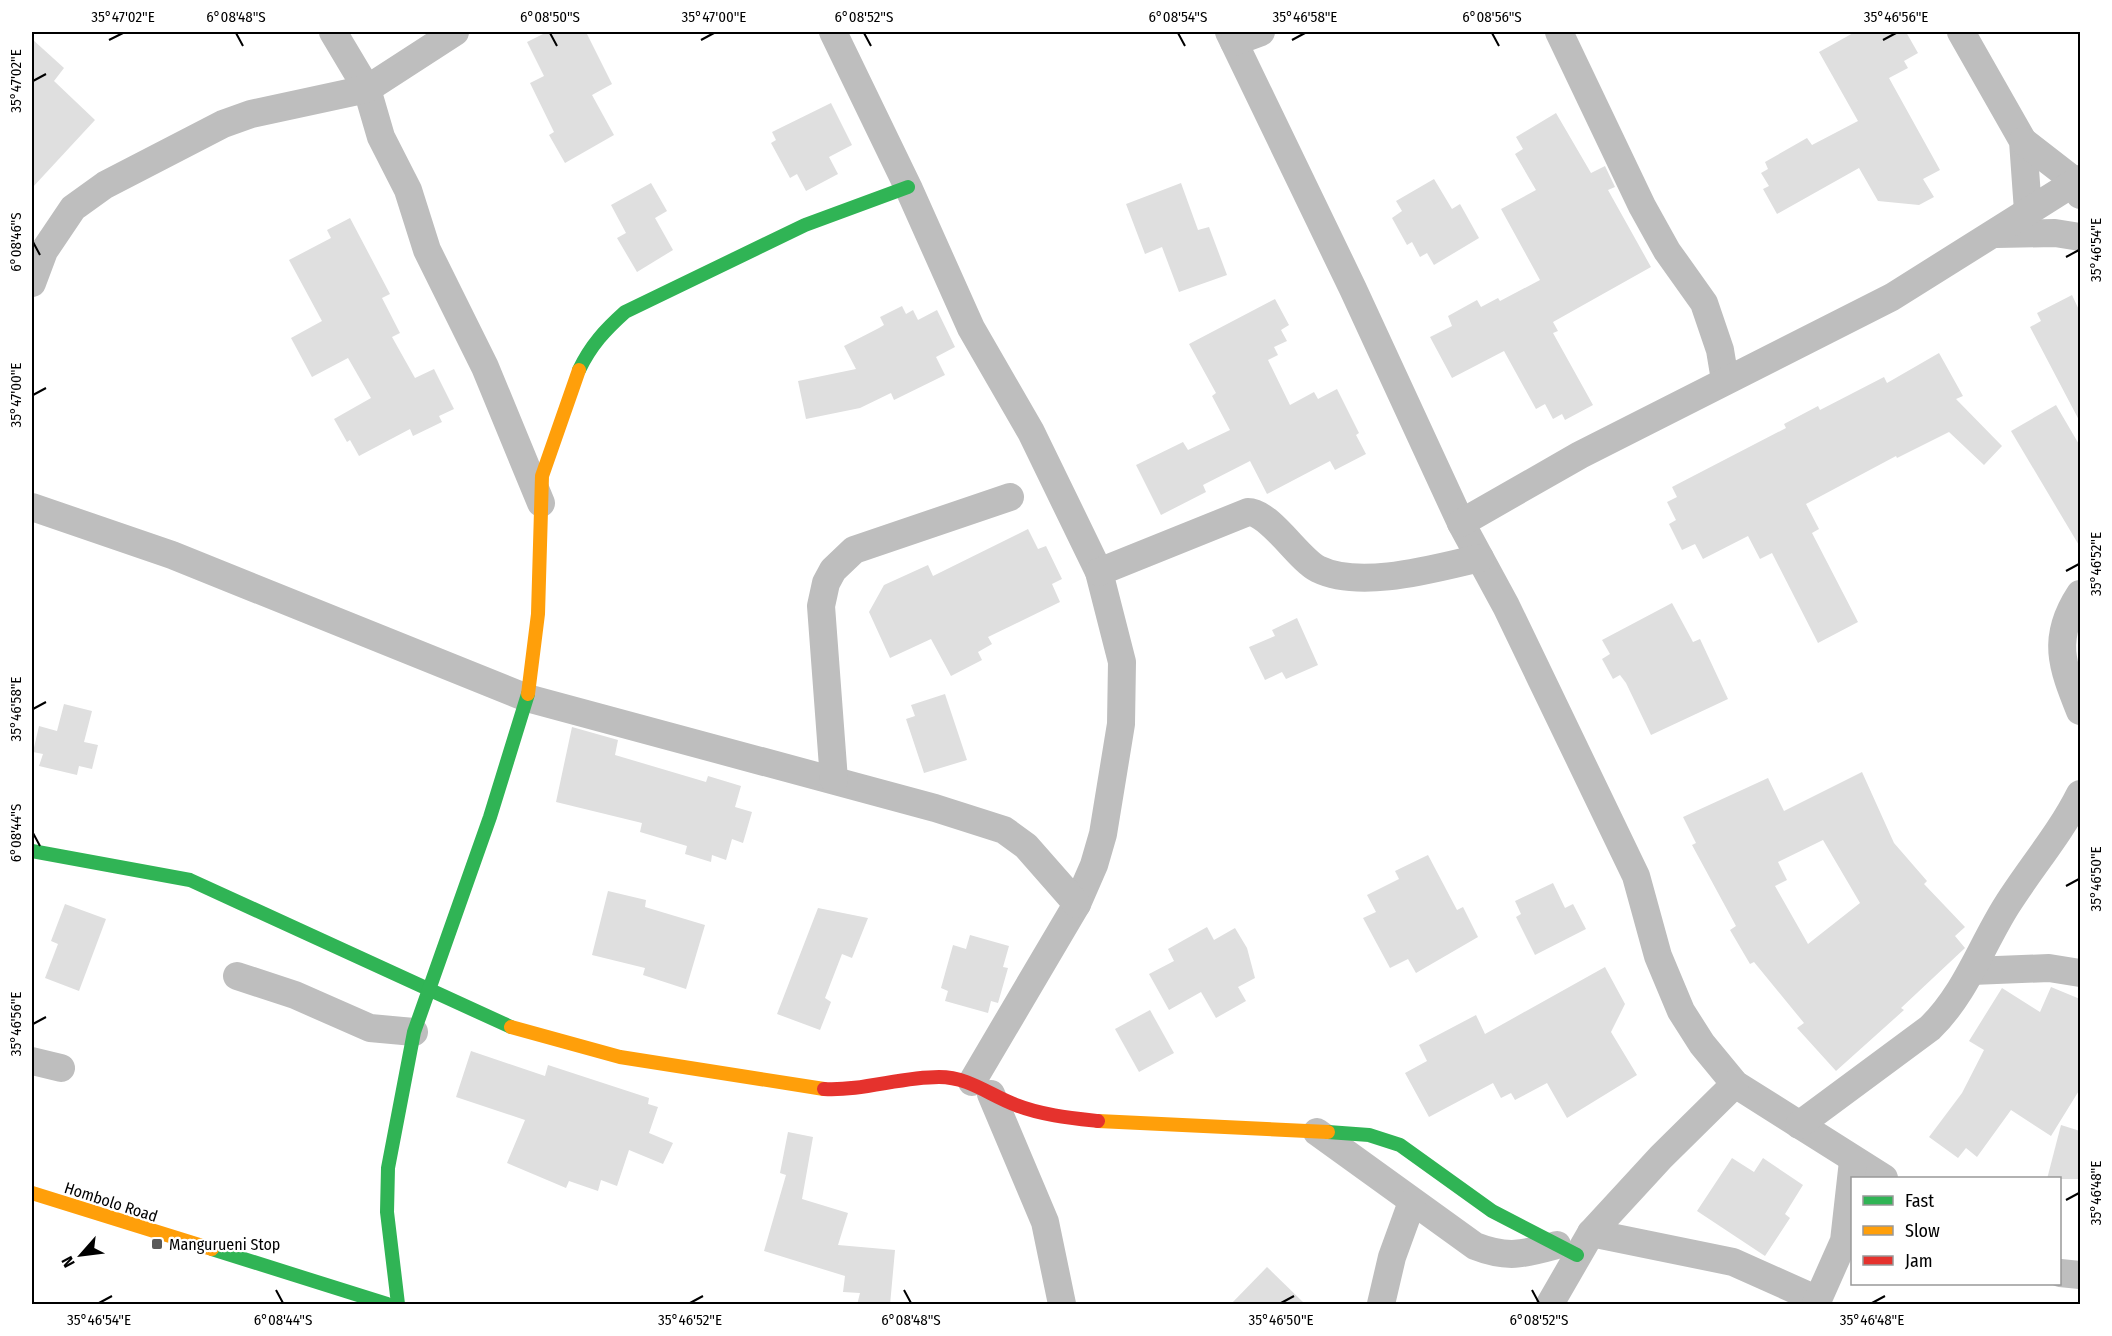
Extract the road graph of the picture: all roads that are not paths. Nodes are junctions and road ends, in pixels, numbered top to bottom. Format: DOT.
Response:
graph roads {
  1 [pos="333,32"];
  2 [pos="455,32"];
  3 [pos="833,32"];
  4 [pos="1261,32"];
  5 [pos="1559,32"];
  6 [pos="1961,32"];
  7 [pos="1231,37"];
  8 [pos="367,89"];
  9 [pos="2023,141"];
  10 [pos="2079,185"];
  11 [pos="908,187"];
  12 [pos="2028,210"];
  13 [pos="1996,234"];
  14 [pos="2080,237"];
  15 [pos="32,283"];
  16 [pos="1725,380"];
  17 [pos="1010,497"];
  18 [pos="541,503"];
  19 [pos="32,507"];
  20 [pos="1461,523"];
  21 [pos="1480,558"];
  22 [pos="1099,572"];
  23 [pos="2080,594"];
  24 [pos="527,698"];
  25 [pos="2080,711"];
  26 [pos="834,780"];
  27 [pos="2080,794"];
  28 [pos="32,850"];
  29 [pos="1077,904"];
  30 [pos="1972,971"];
  31 [pos="2080,973"];
  32 [pos="237,976"];
  33 [pos="429,989"];
  34 [pos="414,1032"];
  35 [pos="32,1061"];
  36 [pos="61,1068"];
  37 [pos="1735,1084"];
  38 [pos="982,1088"];
  39 [pos="1799,1125"];
  40 [pos="1317,1132"];
  41 [pos="1853,1161"];
  42 [pos="1851,1177"];
  43 [pos="1881,1177"];
  44 [pos="1851,1179"];
  45 [pos="32,1193"];
  46 [pos="1412,1202"];
  47 [pos="1575,1245"];
  48 [pos="2061,1273"];
  49 [pos="2080,1275"];
  50 [pos="1817,1302"];
  51 [pos="387,1305"];
  52 [pos="398,1305"];
  53 [pos="1062,1305"];
  54 [pos="1381,1305"];
  55 [pos="1550,1305"];
  1 -- 8 [label="street"];
  2 -- 8 [label="street"];
  3 -- 11 [label="street"];
  4 -- 7 [label="street"];
  5 -- 16 [label="street"];
  6 -- 9 [label="street"];
  7 -- 20 [label="street"];
  8 -- 15 [label="street"];
  8 -- 18 [label="street"];
  9 -- 10 [label="street"];
  9 -- 12 [label="street"];
  10 -- 12 [label="street"];
  11 -- 18 [label="street"];
  11 -- 22 [label="street"];
  12 -- 13 [label="street"];
  13 -- 14 [label="street"];
  13 -- 16 [label="street"];
  16 -- 20 [label="street"];
  17 -- 26 [label="street"];
  18 -- 24 [label="street"];
  19 -- 24 [label="street"];
  20 -- 21 [label="street"];
  21 -- 22 [label="street"];
  21 -- 37 [label="street"];
  22 -- 29 [label="street"];
  23 -- 25 [label="street"];
  24 -- 26 [label="street"];
  24 -- 33 [label="street"];
  26 -- 29 [label="street"];
  27 -- 30 [label="street"];
  28 -- 33 [label="street"];
  29 -- 38 [label="street"];
  30 -- 31 [label="street"];
  30 -- 39 [label="street"];
  32 -- 34 [label="street"];
  33 -- 34 [label="street"];
  33 -- 38 [label="street"];
  34 -- 52 [label="street"];
  35 -- 36 [label="street"];
  37 -- 39 [label="street"];
  37 -- 47 [label="street"];
  38 -- 40 [label="street"];
  38 -- 53 [label="street"];
  39 -- 41 [label="street"];
  40 -- 46 [label="street"];
  40 -- 47 [label="street"];
  41 -- 42 [label="street"];
  41 -- 43 [label="street"];
  44 -- 50 [label="street"];
  45 -- 51 [label="street, Hombolo Road"];
  46 -- 47 [label="street"];
  46 -- 54 [label="street"];
  47 -- 50 [label="street"];
  47 -- 55 [label="street"];
  48 -- 49 [label="street"];
}
